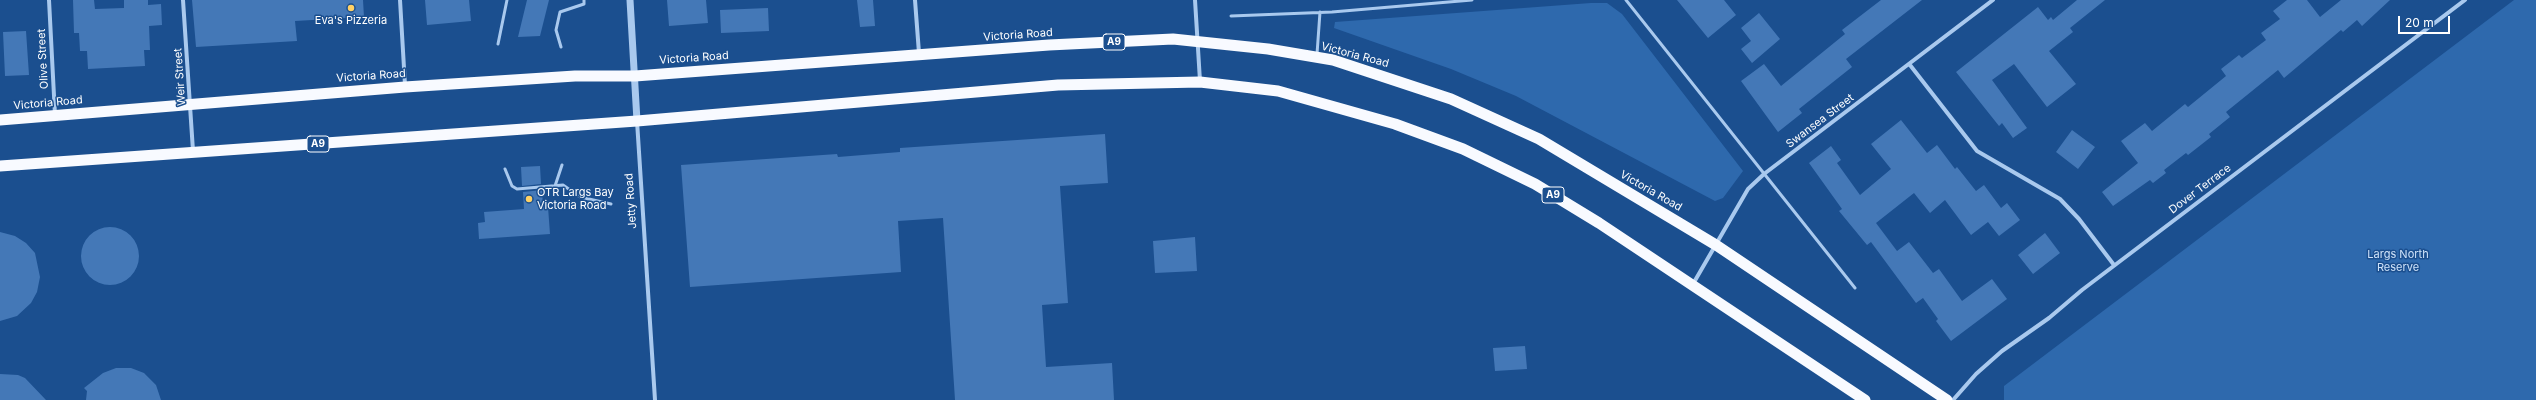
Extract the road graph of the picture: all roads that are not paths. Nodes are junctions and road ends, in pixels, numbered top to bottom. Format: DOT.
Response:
graph roads {
  1 [pos="49,0"];
  2 [pos="182,0"];
  3 [pos="400,0"];
  4 [pos="507,0"];
  5 [pos="584,0"];
  6 [pos="630,0"];
  7 [pos="915,0"];
  8 [pos="1195,0"];
  9 [pos="1472,0"];
  10 [pos="1626,0"];
  11 [pos="1993,0"];
  12 [pos="2465,0"];
  13 [pos="1320,12"];
  14 [pos="1232,16"];
  15 [pos="1198,41"];
  16 [pos="498,44"];
  17 [pos="561,46"];
  18 [pos="919,55"];
  19 [pos="1316,58"];
  20 [pos="1910,65"];
  21 [pos="636,76"];
  22 [pos="1200,82"];
  23 [pos="406,87"];
  24 [pos="191,103"];
  25 [pos="55,116"];
  26 [pos="0,120"];
  27 [pos="637,121"];
  28 [pos="193,153"];
  29 [pos="562,165"];
  30 [pos="0,166"];
  31 [pos="505,169"];
  32 [pos="1764,174"];
  33 [pos="555,186"];
  34 [pos="611,204"];
  35 [pos="1716,245"];
  36 [pos="2114,265"];
  37 [pos="1692,286"];
  38 [pos="1855,288"];
  39 [pos="655,400"];
  40 [pos="1865,400"];
  41 [pos="1946,400"];
  42 [pos="1953,400"];
  1 -- 25 [label="street, Olive Street"];
  2 -- 24 [label="street, Weir Street"];
  3 -- 23 [label="street"];
  4 -- 16 [label="lane"];
  5 -- 17 [label="lane"];
  6 -- 21 [label="street, Jetty Road"];
  7 -- 18 [label="street"];
  8 -- 15 [label="street"];
  9 -- 13 [label="lane"];
  10 -- 32 [label="lane"];
  11 -- 20 [label="street, Swansea Street"];
  12 -- 36 [label="street, Dover Terrace"];
  13 -- 14 [label="lane"];
  13 -- 19 [label="lane"];
  15 -- 18 [label="highway, Victoria Road / A9"];
  15 -- 19 [label="highway, Victoria Road / A9"];
  15 -- 22 [label="street"];
  18 -- 21 [label="highway, Victoria Road / A9"];
  19 -- 35 [label="highway, Victoria Road / A9"];
  20 -- 32 [label="street, Swansea Street"];
  20 -- 36 [label="street"];
  21 -- 23 [label="highway, Victoria Road / A9"];
  21 -- 27 [label="street, Jetty Road"];
  22 -- 27 [label="highway, A9"];
  22 -- 37 [label="highway, A9"];
  23 -- 24 [label="highway, Victoria Road / A9"];
  24 -- 25 [label="highway, Victoria Road / A9"];
  24 -- 28 [label="street, Weir Street"];
  25 -- 26 [label="highway, Victoria Road / A9"];
  27 -- 28 [label="highway, A9"];
  27 -- 39 [label="street, Jetty Road"];
  28 -- 30 [label="highway, A9"];
  29 -- 33 [label="lane"];
  31 -- 33 [label="lane"];
  32 -- 35 [label="street, Swansea Street"];
  32 -- 38 [label="lane"];
  33 -- 34 [label="lane"];
  35 -- 37 [label="street, Swansea Street"];
  35 -- 41 [label="highway, Victoria Road / A9"];
  36 -- 42 [label="street, Dover Terrace"];
  37 -- 40 [label="highway, A9"];
}
